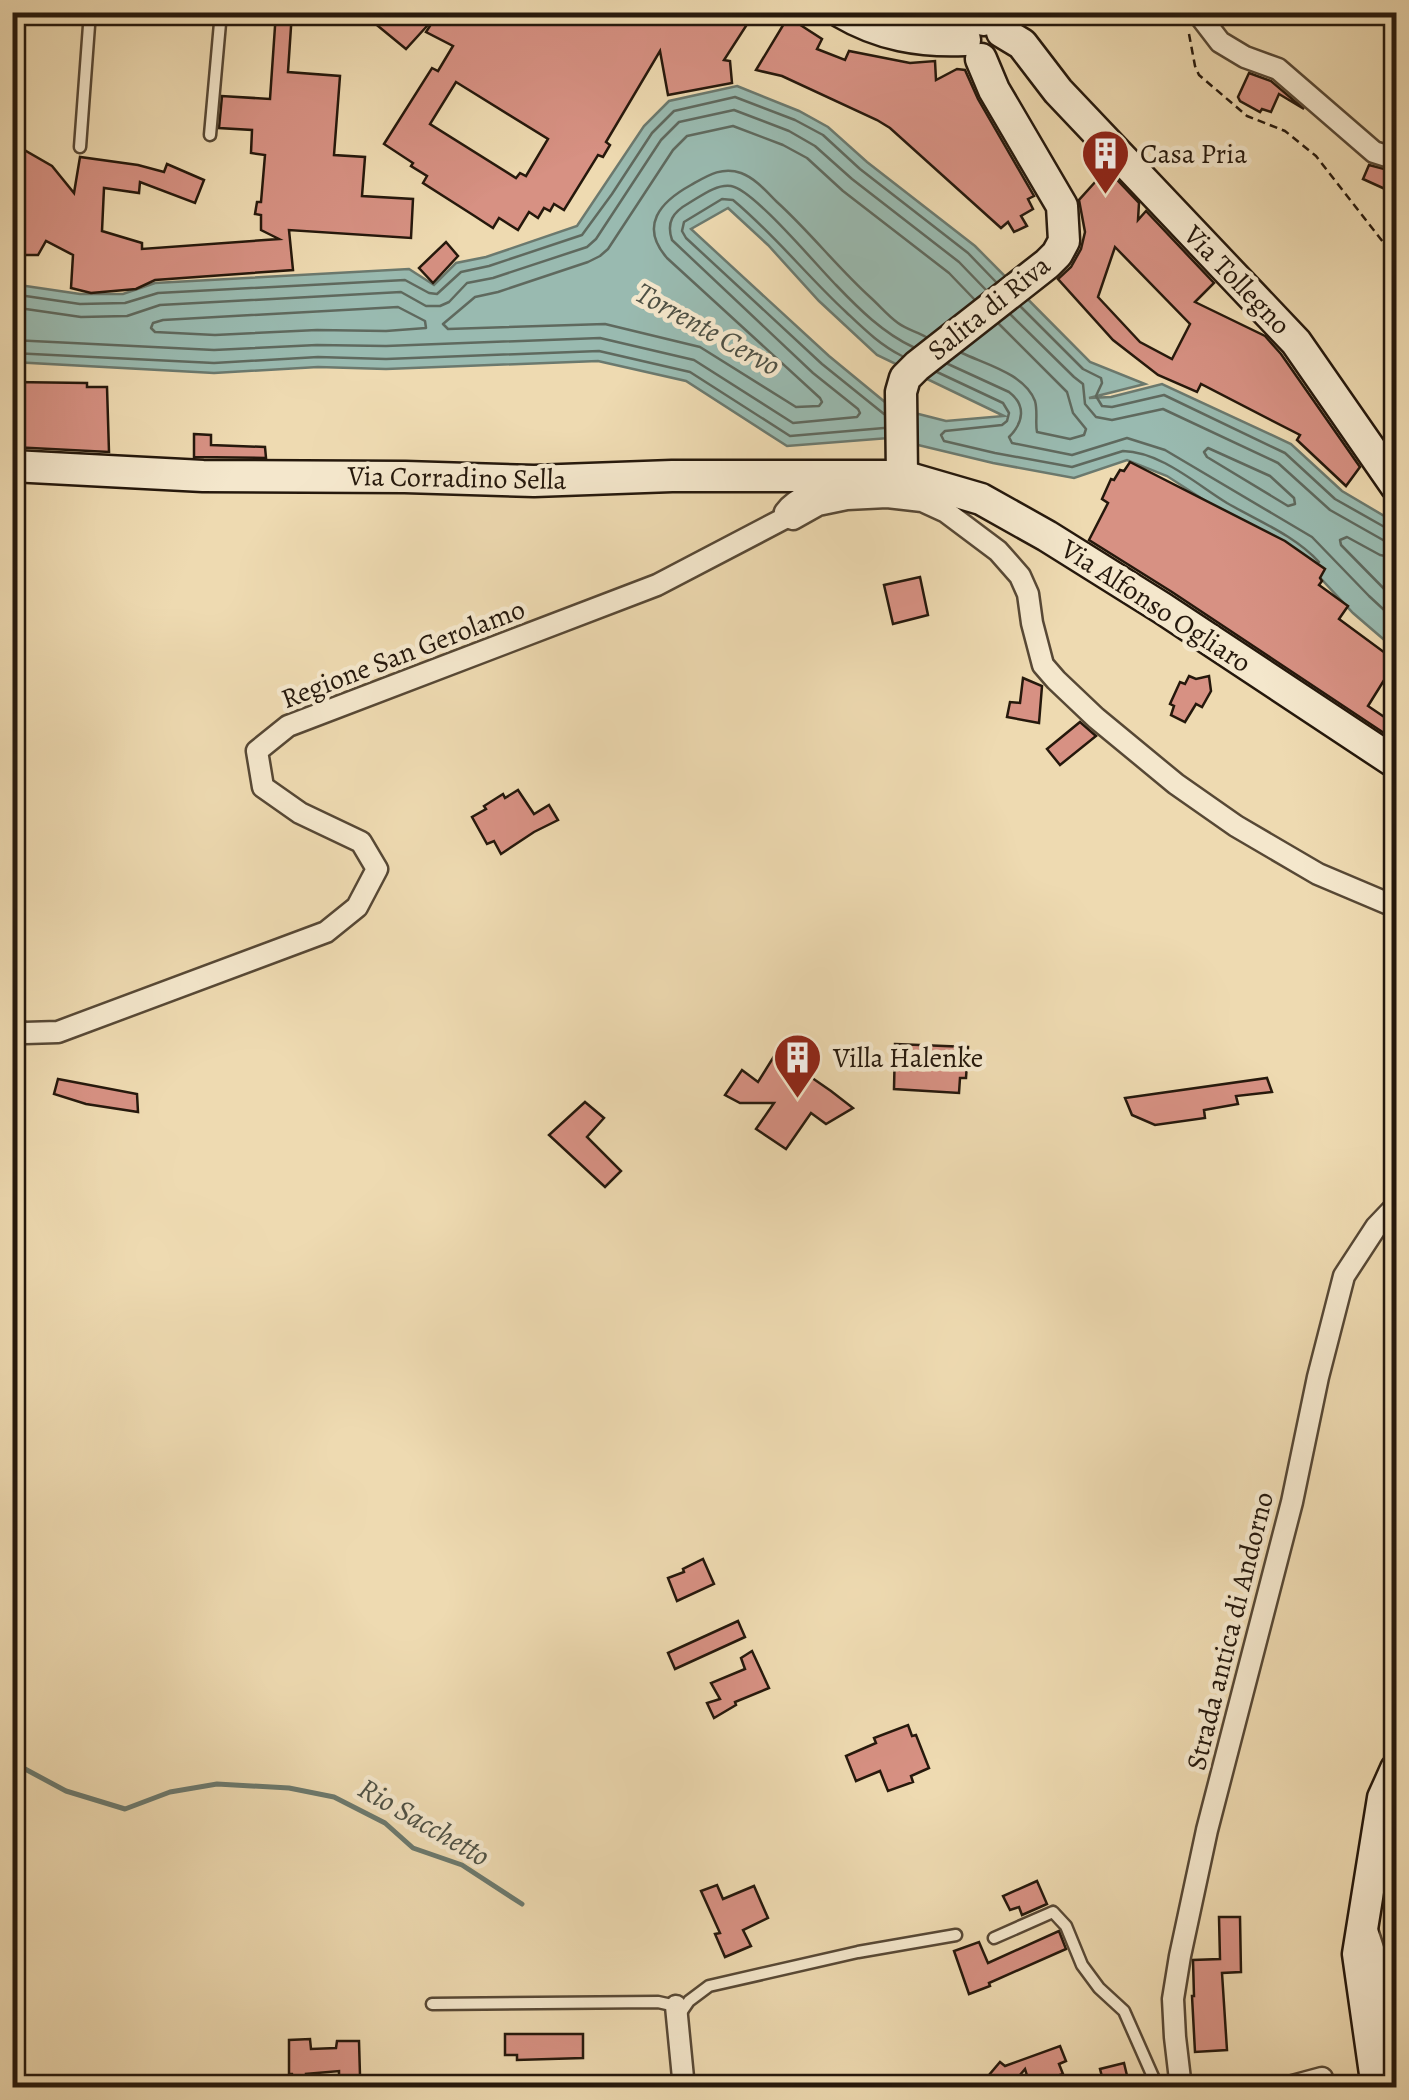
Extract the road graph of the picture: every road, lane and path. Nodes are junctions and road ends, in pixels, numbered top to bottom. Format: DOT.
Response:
graph roads {
  1 [pos="90,12"];
  2 [pos="221,12"];
  3 [pos="841,12"];
  4 [pos="1193,22"];
  5 [pos="984,37"];
  6 [pos="210,136"];
  7 [pos="80,147"];
  8 [pos="1396,159"];
  9 [pos="1396,253"];
  10 [pos="12,466"];
  11 [pos="893,469"];
  12 [pos="1396,486"];
  13 [pos="794,516"];
  14 [pos="1396,763"];
  15 [pos="1396,907"];
  16 [pos="12,1029"];
  17 [pos="1396,1206"];
  18 [pos="1396,1770"];
  19 [pos="1362,1918"];
  20 [pos="956,1935"];
  21 [pos="994,1938"];
  22 [pos="432,2004"];
  23 [pos="676,2013"];
  24 [pos="1396,2054"];
  25 [pos="1322,2078"];
  26 [pos="684,2088"];
  27 [pos="1158,2088"];
  28 [pos="1181,2088"];
  29 [pos="1284,2088"];
  30 [pos="1377,2088"];
  1 -- 7 [label="lane"];
  2 -- 6 [label="lane"];
  3 -- 5 [label="main road, Via Tollegno"];
  4 -- 8 [label="street"];
  4 -- 9 [label="path"];
  5 -- 11 [label="main road, Salita di Riva"];
  5 -- 12 [label="main road, Via Tollegno"];
  10 -- 11 [label="main road, Via Corradino Sella"];
  11 -- 13 [label="street"];
  11 -- 14 [label="main road, Via Alfonso Ogliaro"];
  13 -- 15 [label="street"];
  13 -- 16 [label="street, Regione San Gerolamo"];
  17 -- 28 [label="street, Strada antica di Andorno"];
  18 -- 19 [label="main road"];
  19 -- 24 [label="street"];
  19 -- 30 [label="main road"];
  20 -- 23 [label="lane"];
  21 -- 27 [label="lane"];
  22 -- 23 [label="lane"];
  23 -- 26 [label="street"];
  25 -- 29 [label="street"];
}
